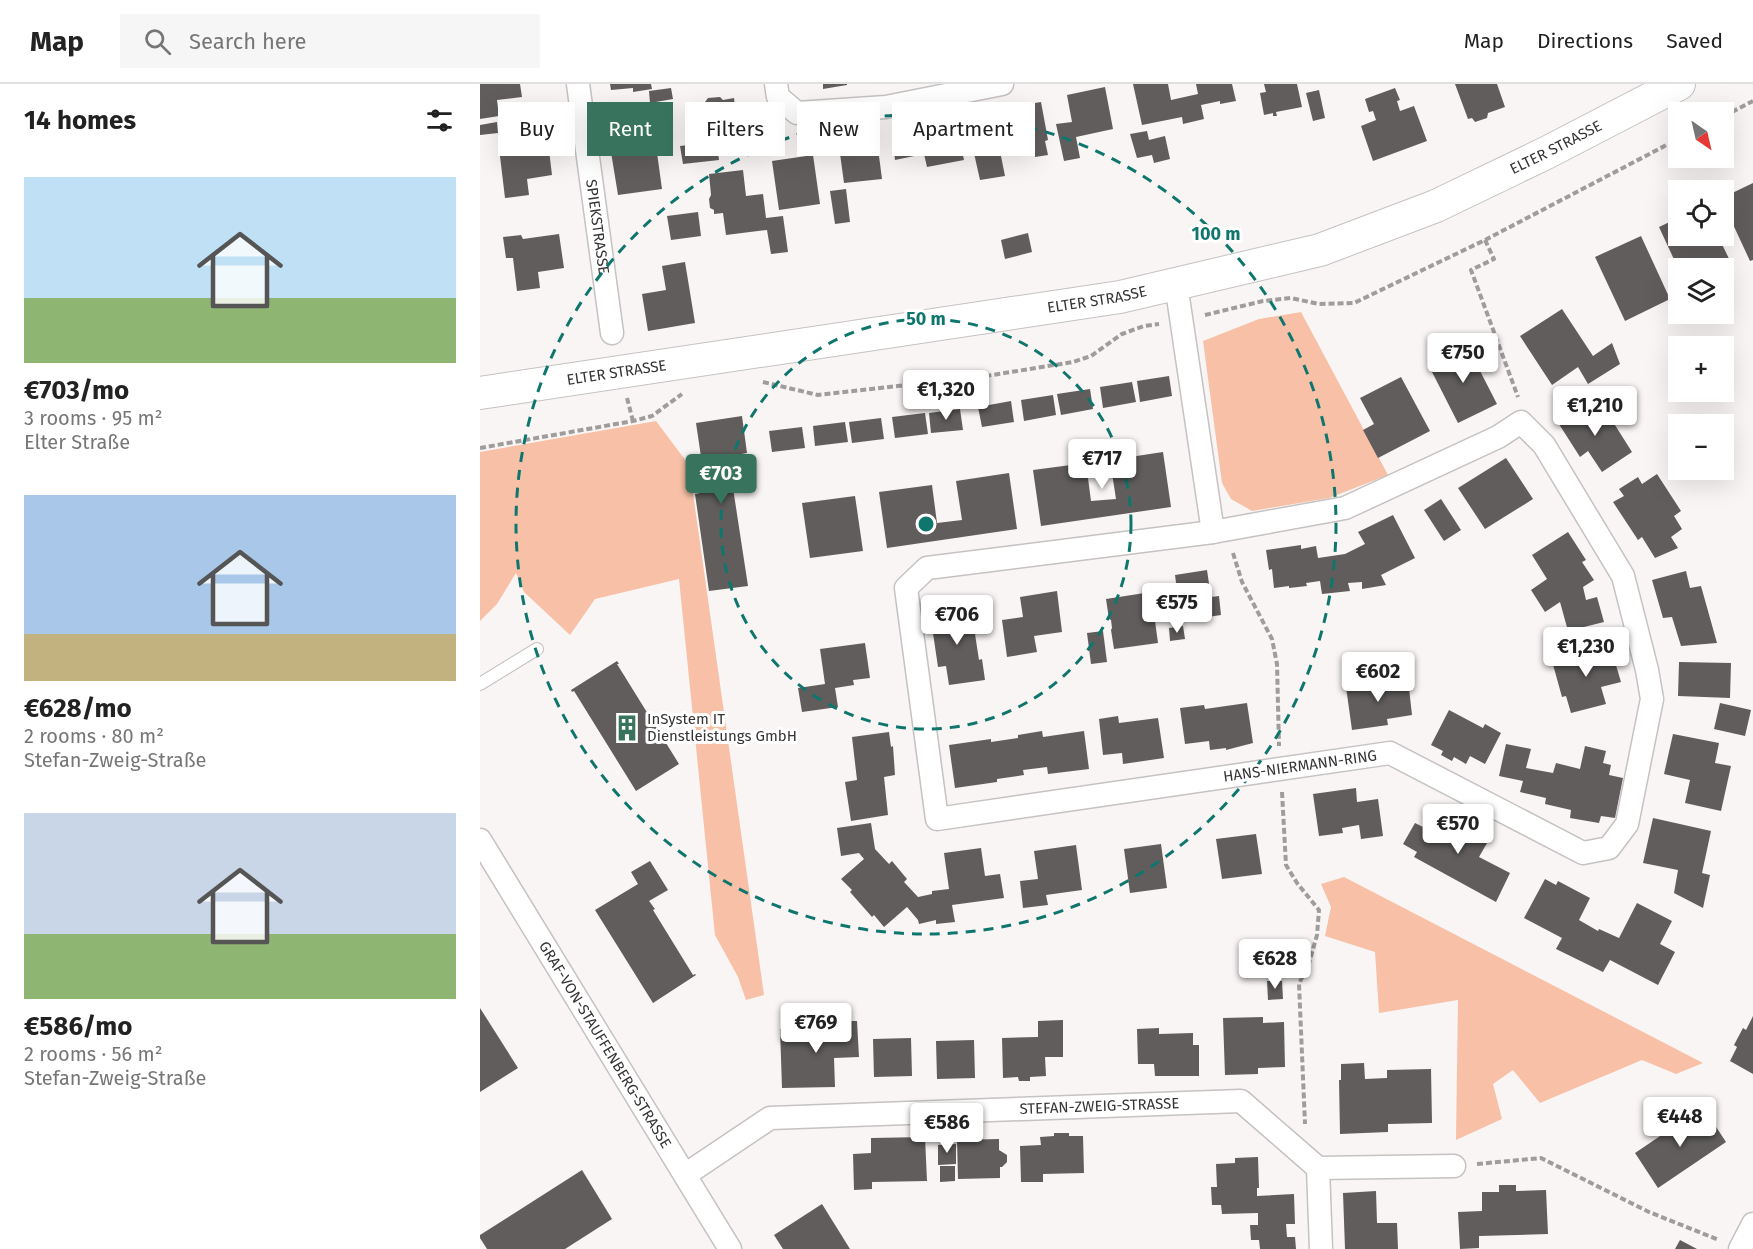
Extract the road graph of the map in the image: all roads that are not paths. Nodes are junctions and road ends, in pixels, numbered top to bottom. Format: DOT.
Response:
graph roads {
  1 [pos="578,84"];
  2 [pos="776,84"];
  3 [pos="1002,84"];
  4 [pos="1679,84"];
  5 [pos="1176,284"];
  6 [pos="612,333"];
  7 [pos="480,393"];
  8 [pos="1214,532"];
  9 [pos="537,649"];
  10 [pos="480,684"];
  11 [pos="480,840"];
  12 [pos="1454,1166"];
  13 [pos="1317,1168"];
  14 [pos="685,1175"];
  15 [pos="1753,1224"];
  16 [pos="1733,1246"];
  17 [pos="730,1249"];
  18 [pos="1321,1249"];
  1 -- 6 [label="street, SPIEKSTRASSE"];
  2 -- 3 [label="street"];
  4 -- 5 [label="main road, ELTER STRASSE"];
  5 -- 7 [label="main road, ELTER STRASSE"];
  5 -- 8 [label="street"];
  8 -- 8 [label="street, HANS-NIERMANN-RING"];
  9 -- 10 [label="lane"];
  11 -- 14 [label="street, GRAF-VON-STAUFFENBERG-STRASSE"];
  12 -- 13 [label="street"];
  13 -- 14 [label="street, STEFAN-ZWEIG-STRASSE"];
  13 -- 18 [label="street"];
  14 -- 17 [label="street, GRAF-VON-STAUFFENBERG-STRASSE"];
  15 -- 16 [label="street"];
}
